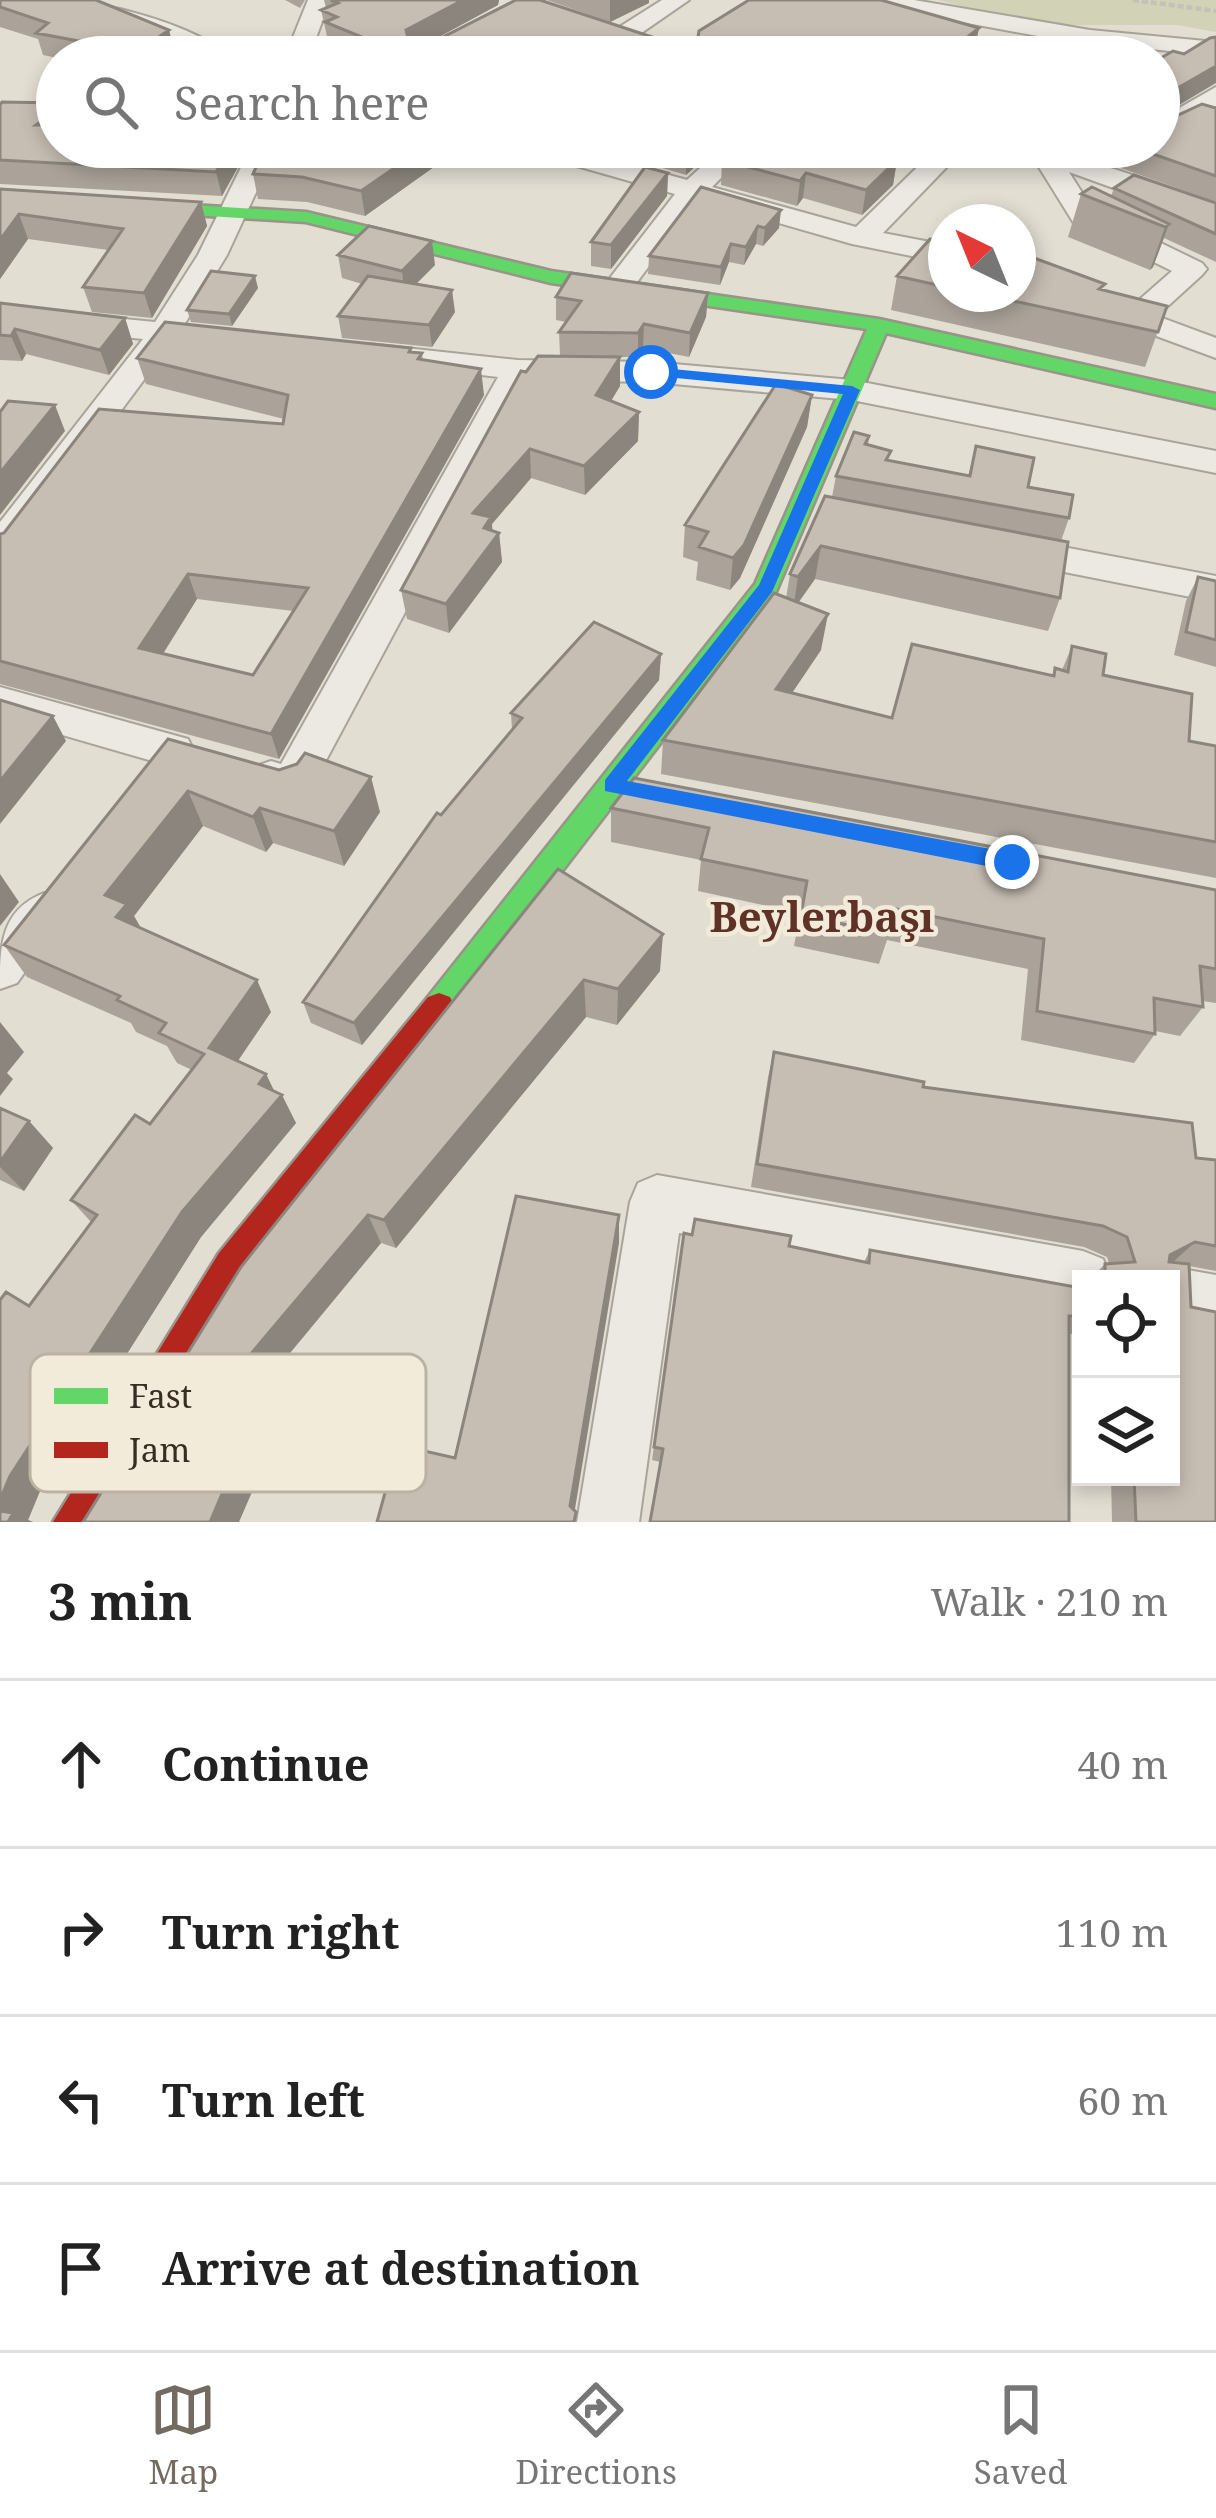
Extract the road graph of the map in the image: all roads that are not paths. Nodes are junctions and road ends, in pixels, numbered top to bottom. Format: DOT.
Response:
graph roads {
  1 [pos="69,0"];
  2 [pos="319,0"];
  3 [pos="678,0"];
  4 [pos="881,0"];
  5 [pos="174,36"];
  6 [pos="305,36"];
  7 [pos="615,36"];
  8 [pos="1055,36"];
  9 [pos="1216,49"];
  10 [pos="1180,50"];
  11 [pos="1216,95"];
  12 [pos="1194,119"];
  13 [pos="255,168"];
  14 [pos="610,168"];
  15 [pos="716,168"];
  16 [pos="932,168"];
  17 [pos="1037,168"];
  18 [pos="1087,168"];
  19 [pos="1109,168"];
  20 [pos="1103,172"];
  21 [pos="690,192"];
  22 [pos="0,198"];
  23 [pos="240,210"];
  24 [pos="1216,217"];
  25 [pos="862,238"];
  26 [pos="928,251"];
  27 [pos="1036,282"];
  28 [pos="618,286"];
  29 [pos="0,316"];
  30 [pos="1136,319"];
  31 [pos="879,325"];
  32 [pos="164,331"];
  33 [pos="259,341"];
  34 [pos="329,349"];
  35 [pos="1216,349"];
  36 [pos="518,370"];
  37 [pos="852,390"];
  38 [pos="1216,401"];
  39 [pos="1216,462"];
  40 [pos="986,545"];
  41 [pos="0,547"];
  42 [pos="1216,589"];
  43 [pos="0,702"];
  44 [pos="206,760"];
  45 [pos="612,786"];
  46 [pos="144,788"];
  47 [pos="659,795"];
  48 [pos="72,878"];
  49 [pos="0,968"];
  50 [pos="1072,1277"];
  51 [pos="1180,1297"];
  52 [pos="1216,1303"];
  53 [pos="177,1354"];
  54 [pos="92,1492"];
  55 [pos="74,1522"];
  56 [pos="608,1522"];
  1 -- 5 [label="street"];
  2 -- 6 [label="street"];
  3 -- 7 [label="street"];
  4 -- 8 [label="street"];
  9 -- 10 [label="street"];
  11 -- 12 [label="street"];
  13 -- 23 [label="street"];
  14 -- 21 [label="street"];
  15 -- 21 [label="street"];
  16 -- 25 [label="street"];
  17 -- 30 [label="street"];
  18 -- 20 [label="street"];
  19 -- 20 [label="street"];
  20 -- 24 [label="street"];
  21 -- 25 [label="street"];
  21 -- 28 [label="street"];
  22 -- 23 [label="street"];
  23 -- 28 [label="street"];
  23 -- 32 [label="street"];
  25 -- 26 [label="street"];
  27 -- 30 [label="street"];
  28 -- 31 [label="street"];
  29 -- 32 [label="street"];
  30 -- 35 [label="street"];
  31 -- 37 [label="street"];
  31 -- 38 [label="street"];
  32 -- 33 [label="street"];
  32 -- 41 [label="street"];
  34 -- 36 [label="street"];
  36 -- 37 [label="street"];
  36 -- 44 [label="street"];
  37 -- 39 [label="street"];
  37 -- 45 [label="street"];
  40 -- 42 [label="street"];
  43 -- 44 [label="street"];
  44 -- 46 [label="street"];
  45 -- 47 [label="street"];
  45 -- 53 [label="street"];
  48 -- 49 [label="street"];
  50 -- 56 [label="street"];
  51 -- 52 [label="street"];
  54 -- 55 [label="street"];
}
